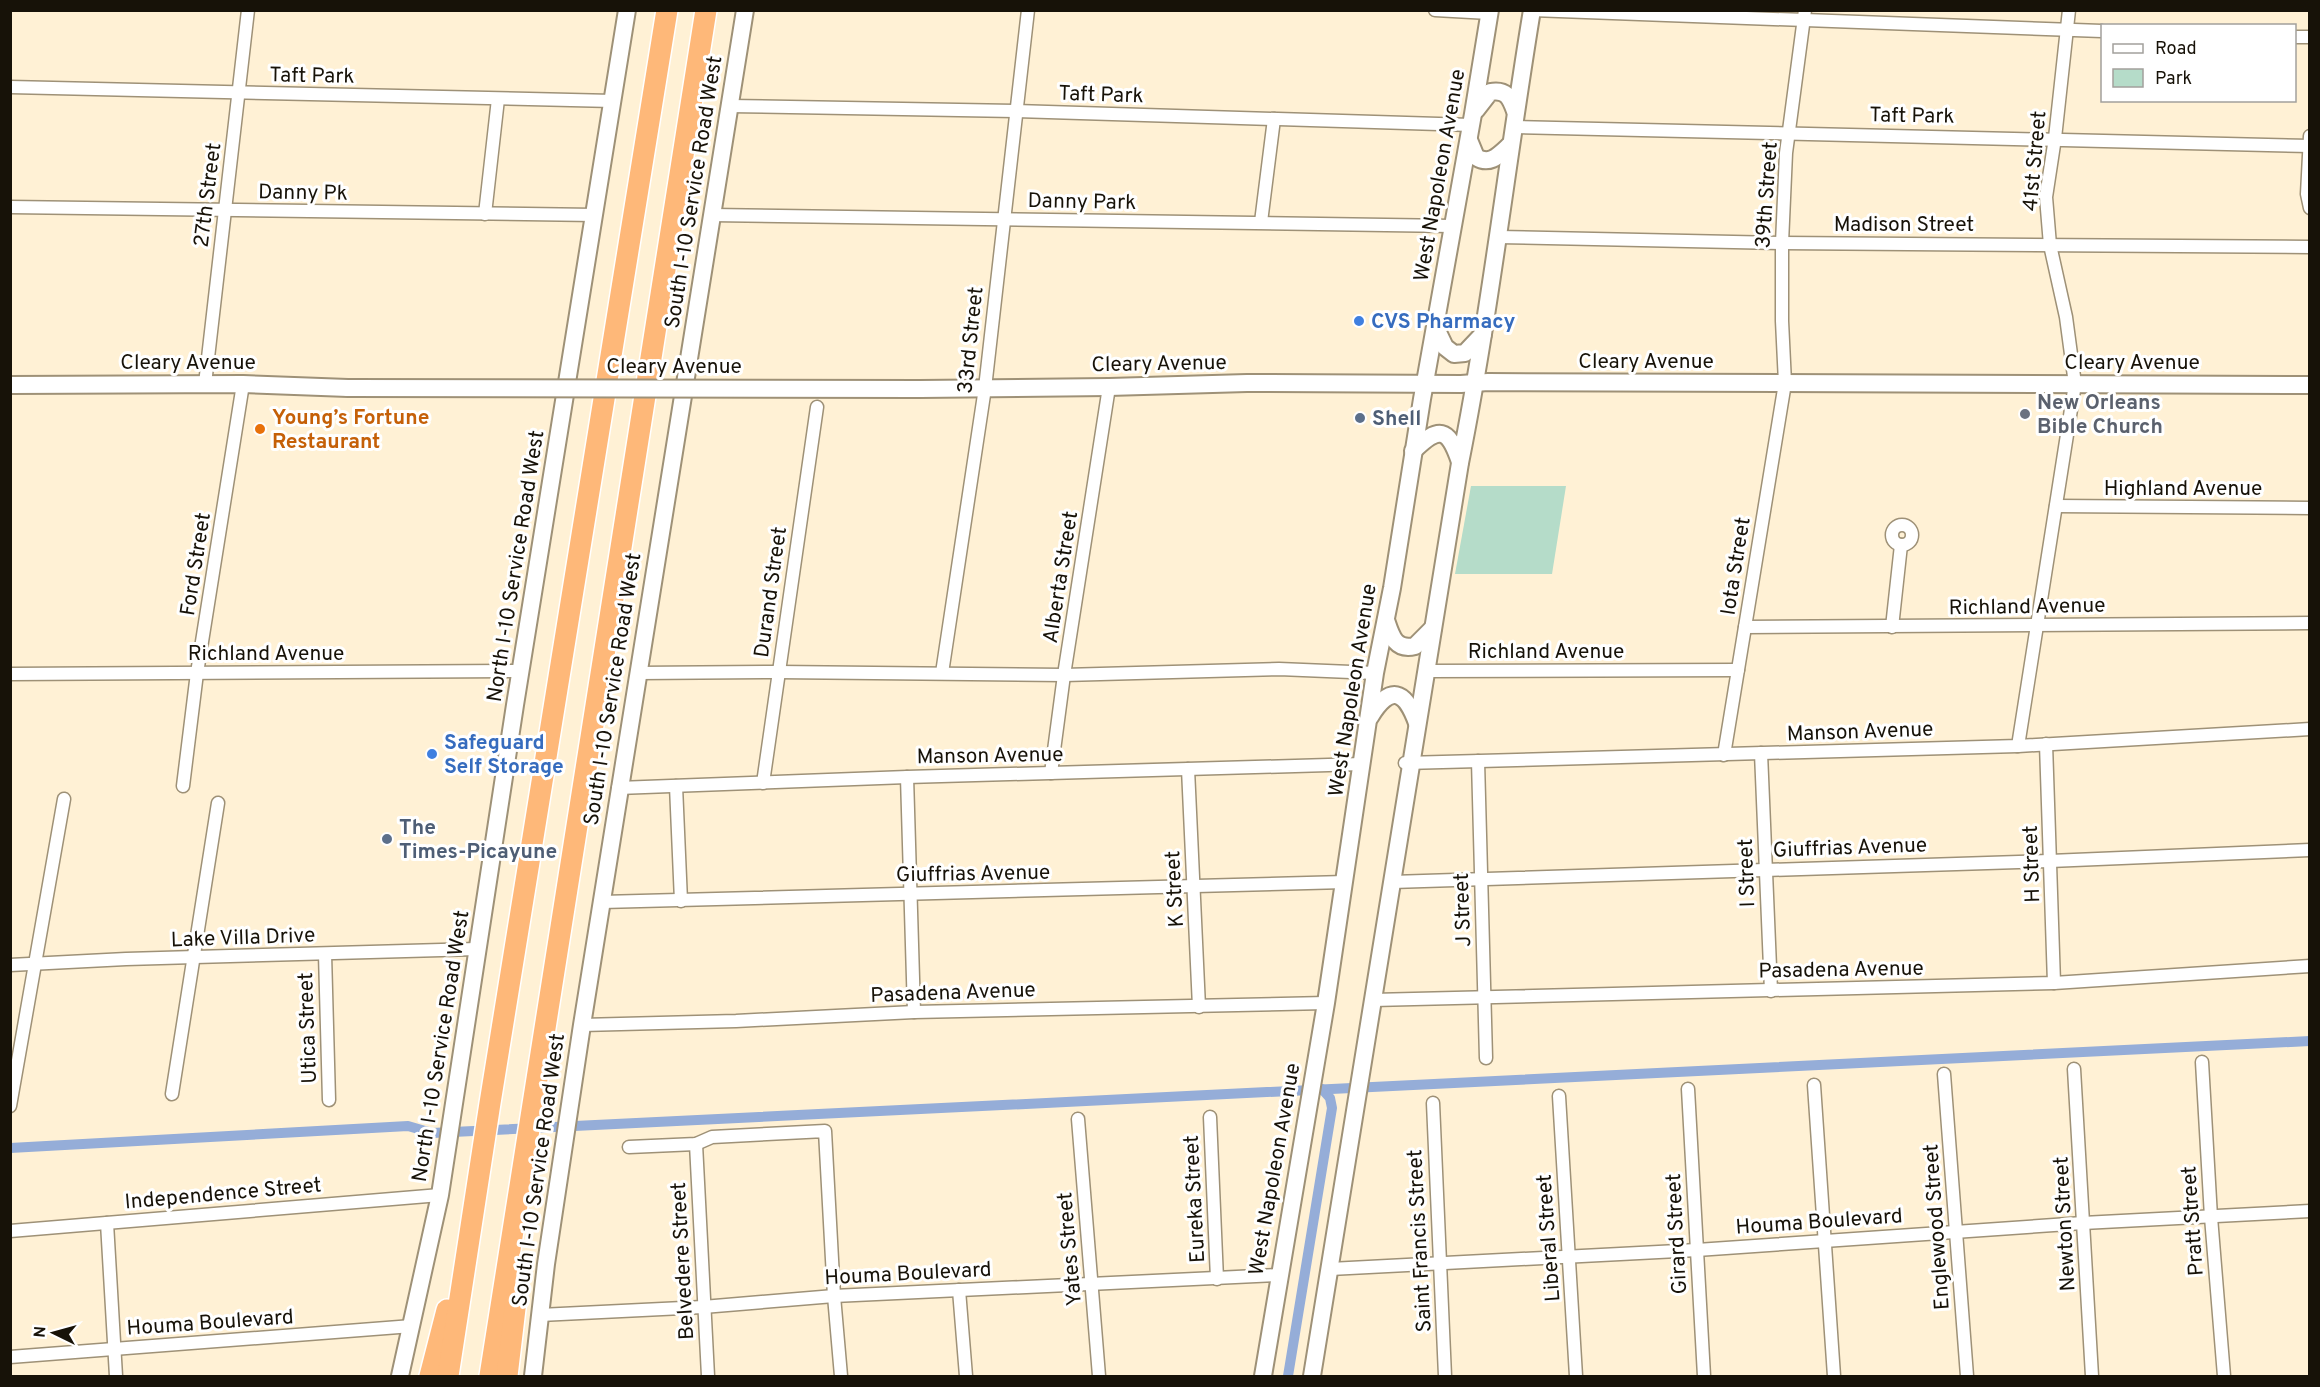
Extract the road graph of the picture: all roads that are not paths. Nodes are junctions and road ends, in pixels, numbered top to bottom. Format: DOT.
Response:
graph roads {
  1 [pos="248,10"];
  2 [pos="627,10"];
  3 [pos="667,10"];
  4 [pos="706,10"];
  5 [pos="745,10"];
  6 [pos="1028,10"];
  7 [pos="1435,10"];
  8 [pos="1532,10"];
  9 [pos="2069,10"];
  10 [pos="1489,12"];
  11 [pos="1805,16"];
  12 [pos="2067,29"];
  13 [pos="2101,31"];
  14 [pos="10,87"];
  15 [pos="239,93"];
  16 [pos="498,99"];
  17 [pos="613,101"];
  18 [pos="729,106"];
  19 [pos="1016,111"];
  20 [pos="1274,119"];
  21 [pos="1514,119"];
  22 [pos="1471,126"];
  23 [pos="1790,132"];
  24 [pos="2055,138"];
  25 [pos="2309,142"];
  26 [pos="1510,145"];
  27 [pos="10,207"];
  28 [pos="2310,208"];
  29 [pos="225,210"];
  30 [pos="485,214"];
  31 [pos="595,214"];
  32 [pos="711,215"];
  33 [pos="1003,219"];
  34 [pos="1261,222"];
  35 [pos="1452,226"];
  36 [pos="1498,237"];
  37 [pos="1782,243"];
  38 [pos="2050,245"];
  39 [pos="2310,247"];
  40 [pos="1435,325"];
  41 [pos="1484,332"];
  42 [pos="1425,383"];
  43 [pos="1476,383"];
  44 [pos="205,384"];
  45 [pos="243,384"];
  46 [pos="1785,384"];
  47 [pos="2075,384"];
  48 [pos="10,385"];
  49 [pos="2310,385"];
  50 [pos="1109,387"];
  51 [pos="985,388"];
  52 [pos="817,407"];
  53 [pos="1413,451"];
  54 [pos="1460,463"];
  55 [pos="2056,506"];
  56 [pos="2310,508"];
  57 [pos="1901,545"];
  58 [pos="1386,619"];
  59 [pos="2310,623"];
  60 [pos="2037,626"];
  61 [pos="1745,627"];
  62 [pos="1892,627"];
  63 [pos="1434,628"];
  64 [pos="1738,669"];
  65 [pos="521,671"];
  66 [pos="1426,671"];
  67 [pos="778,672"];
  68 [pos="197,673"];
  69 [pos="942,673"];
  70 [pos="1375,673"];
  71 [pos="10,674"];
  72 [pos="638,674"];
  73 [pos="1064,675"];
  74 [pos="1369,719"];
  75 [pos="1418,724"];
  76 [pos="2309,725"];
  77 [pos="2046,744"];
  78 [pos="2018,746"];
  79 [pos="1761,753"];
  80 [pos="1724,755"];
  81 [pos="1478,761"];
  82 [pos="1408,763"];
  83 [pos="1362,764"];
  84 [pos="1188,769"];
  85 [pos="1051,773"];
  86 [pos="907,777"];
  87 [pos="763,783"];
  88 [pos="183,786"];
  89 [pos="676,786"];
  90 [pos="618,788"];
  91 [pos="64,799"];
  92 [pos="218,804"];
  93 [pos="2310,850"];
  94 [pos="2050,861"];
  95 [pos="1765,869"];
  96 [pos="1481,879"];
  97 [pos="1345,882"];
  98 [pos="1392,882"];
  99 [pos="1194,887"];
  100 [pos="910,894"];
  101 [pos="681,901"];
  102 [pos="602,902"];
  103 [pos="477,949"];
  104 [pos="325,954"];
  105 [pos="193,958"];
  106 [pos="36,964"];
  107 [pos="10,965"];
  108 [pos="2310,966"];
  109 [pos="2054,983"];
  110 [pos="1771,991"];
  111 [pos="1484,996"];
  112 [pos="1373,1000"];
  113 [pos="1326,1003"];
  114 [pos="1199,1006"];
  115 [pos="914,1012"];
  116 [pos="582,1025"];
  117 [pos="1486,1058"];
  118 [pos="2202,1062"];
  119 [pos="2074,1069"];
  120 [pos="1944,1074"];
  121 [pos="1814,1085"];
  122 [pos="1688,1089"];
  123 [pos="172,1094"];
  124 [pos="1559,1096"];
  125 [pos="328,1100"];
  126 [pos="1432,1103"];
  127 [pos="10,1106"];
  128 [pos="1210,1117"];
  129 [pos="1078,1119"];
  130 [pos="696,1144"];
  131 [pos="629,1147"];
  132 [pos="440,1195"];
  133 [pos="2310,1211"];
  134 [pos="2211,1217"];
  135 [pos="107,1223"];
  136 [pos="2083,1223"];
  137 [pos="10,1231"];
  138 [pos="1956,1231"];
  139 [pos="513,1233"];
  140 [pos="1825,1240"];
  141 [pos="1697,1250"];
  142 [pos="1569,1257"];
  143 [pos="1440,1264"];
  144 [pos="1330,1269"];
  145 [pos="1279,1275"];
  146 [pos="1218,1280"];
  147 [pos="1092,1283"];
  148 [pos="462,1287"];
  149 [pos="959,1290"];
  150 [pos="834,1296"];
  151 [pos="703,1307"];
  152 [pos="540,1314"];
  153 [pos="412,1326"];
  154 [pos="116,1348"];
  155 [pos="10,1357"];
  156 [pos="116,1377"];
  157 [pos="400,1377"];
  158 [pos="430,1377"];
  159 [pos="448,1377"];
  160 [pos="490,1377"];
  161 [pos="507,1377"];
  162 [pos="533,1377"];
  163 [pos="708,1377"];
  164 [pos="841,1377"];
  165 [pos="966,1377"];
  166 [pos="1099,1377"];
  167 [pos="1263,1377"];
  168 [pos="1312,1377"];
  169 [pos="1445,1377"];
  170 [pos="1576,1377"];
  171 [pos="1704,1377"];
  172 [pos="1834,1377"];
  173 [pos="1967,1377"];
  174 [pos="2092,1377"];
  175 [pos="2224,1377"];
  1 -- 15 [label="street, 27th Street"];
  2 -- 17 [label="street, North I-10 Service Road West"];
  3 -- 148 [label="highway"];
  4 -- 139 [label="highway"];
  5 -- 18 [label="street, South I-10 Service Road West"];
  6 -- 19 [label="street, 33rd Street"];
  7 -- 10 [label="street"];
  8 -- 11 [label="street"];
  8 -- 21 [label="street"];
  9 -- 12 [label="street, 41st Street"];
  10 -- 22 [label="street, West Napoleon Avenue"];
  11 -- 12 [label="street"];
  11 -- 23 [label="street, 39th Street"];
  12 -- 13 [label="street"];
  12 -- 24 [label="street, 41st Street"];
  14 -- 15 [label="street, Taft Park"];
  15 -- 16 [label="street, Taft Park"];
  15 -- 29 [label="street, 27th Street"];
  16 -- 17 [label="street, Taft Park"];
  16 -- 30 [label="street"];
  17 -- 31 [label="street, North I-10 Service Road West"];
  18 -- 19 [label="street, Taft Park"];
  18 -- 32 [label="street, South I-10 Service Road West"];
  19 -- 20 [label="street, Taft Park"];
  19 -- 33 [label="street, 33rd Street"];
  20 -- 22 [label="street, Taft Park"];
  20 -- 34 [label="street"];
  21 -- 22 [label="street"];
  21 -- 23 [label="street, Taft Park"];
  21 -- 26 [label="street"];
  22 -- 26 [label="street"];
  22 -- 35 [label="street, West Napoleon Avenue"];
  23 -- 24 [label="street, Taft Park"];
  23 -- 37 [label="street, 39th Street"];
  24 -- 25 [label="street, Taft Park"];
  24 -- 38 [label="street, 41st Street"];
  25 -- 28 [label="street"];
  26 -- 36 [label="street"];
  27 -- 29 [label="street, Danny Pk"];
  29 -- 30 [label="street, Danny Pk"];
  29 -- 44 [label="street, 27th Street"];
  30 -- 31 [label="street, Danny Pk"];
  31 -- 65 [label="street, North I-10 Service Road West"];
  32 -- 33 [label="street, Danny Park"];
  32 -- 72 [label="street, South I-10 Service Road West"];
  33 -- 34 [label="street, Danny Park"];
  33 -- 51 [label="street, 33rd Street"];
  34 -- 35 [label="street, Danny Park"];
  35 -- 40 [label="street, West Napoleon Avenue"];
  36 -- 37 [label="street, Madison Street"];
  36 -- 41 [label="street"];
  37 -- 38 [label="street, Madison Street"];
  37 -- 46 [label="street, 39th Street"];
  38 -- 39 [label="street, Madison Street"];
  38 -- 47 [label="street, 41st Street"];
  40 -- 41 [label="street"];
  40 -- 42 [label="street, West Napoleon Avenue"];
  41 -- 43 [label="street"];
  42 -- 43 [label="street, Cleary Avenue"];
  42 -- 50 [label="street, Cleary Avenue"];
  42 -- 53 [label="street, West Napoleon Avenue"];
  43 -- 46 [label="street, Cleary Avenue"];
  43 -- 54 [label="street"];
  44 -- 45 [label="street, Cleary Avenue"];
  44 -- 48 [label="street, Cleary Avenue"];
  45 -- 51 [label="street, Cleary Avenue, bridge"];
  45 -- 68 [label="street, Ford Street"];
  46 -- 47 [label="street, Cleary Avenue"];
  46 -- 61 [label="street, Iota Street"];
  47 -- 49 [label="street, Cleary Avenue"];
  47 -- 55 [label="street, 41st Street"];
  50 -- 51 [label="street, Cleary Avenue"];
  50 -- 73 [label="street, Alberta Street"];
  51 -- 69 [label="street, 33rd Street"];
  52 -- 67 [label="street, Durand Street"];
  53 -- 54 [label="street"];
  53 -- 58 [label="street, West Napoleon Avenue"];
  54 -- 63 [label="street"];
  55 -- 56 [label="street, Highland Avenue"];
  55 -- 60 [label="street, 41st Street"];
  57 -- 62 [label="street"];
  58 -- 63 [label="street"];
  58 -- 70 [label="street, West Napoleon Avenue"];
  59 -- 60 [label="street, Richland Avenue"];
  60 -- 62 [label="street, Richland Avenue"];
  60 -- 78 [label="street, 41st Street"];
  61 -- 62 [label="street, Richland Avenue"];
  61 -- 64 [label="street, Iota Street"];
  63 -- 66 [label="street"];
  64 -- 66 [label="street, Richland Avenue"];
  64 -- 80 [label="street, Iota Street"];
  65 -- 68 [label="street, Richland Avenue"];
  65 -- 103 [label="street, North I-10 Service Road West"];
  66 -- 75 [label="street"];
  67 -- 69 [label="street"];
  67 -- 72 [label="street"];
  67 -- 87 [label="street, Durand Street"];
  68 -- 71 [label="street, Richland Avenue"];
  68 -- 88 [label="street, Ford Street"];
  69 -- 73 [label="street"];
  70 -- 73 [label="street"];
  70 -- 74 [label="street, West Napoleon Avenue"];
  72 -- 90 [label="street, South I-10 Service Road West"];
  73 -- 85 [label="street, Alberta Street"];
  74 -- 75 [label="street"];
  74 -- 83 [label="street, West Napoleon Avenue"];
  75 -- 82 [label="street"];
  76 -- 77 [label="street, Manson Avenue"];
  77 -- 78 [label="street, Manson Avenue"];
  77 -- 94 [label="street, H Street"];
  78 -- 79 [label="street, Manson Avenue"];
  79 -- 80 [label="street, Manson Avenue"];
  79 -- 95 [label="street, I Street"];
  80 -- 81 [label="street, Manson Avenue"];
  81 -- 82 [label="street, Manson Avenue"];
  81 -- 96 [label="street, J Street"];
  82 -- 98 [label="street"];
  83 -- 84 [label="street, Manson Avenue"];
  83 -- 97 [label="street, West Napoleon Avenue"];
  84 -- 85 [label="street, Manson Avenue"];
  84 -- 99 [label="street, K Street"];
  85 -- 86 [label="street, Manson Avenue"];
  86 -- 87 [label="street, Manson Avenue"];
  86 -- 100 [label="street"];
  87 -- 89 [label="street, Manson Avenue"];
  89 -- 90 [label="street, Manson Avenue"];
  89 -- 101 [label="street"];
  90 -- 102 [label="street, South I-10 Service Road West"];
  91 -- 106 [label="street"];
  92 -- 105 [label="street"];
  93 -- 94 [label="street, Giuffrias Avenue"];
  94 -- 95 [label="street, Giuffrias Avenue"];
  94 -- 109 [label="street, H Street"];
  95 -- 96 [label="street, Giuffrias Avenue"];
  95 -- 110 [label="street, I Street"];
  96 -- 98 [label="street, Giuffrias Avenue"];
  96 -- 111 [label="street, J Street"];
  97 -- 99 [label="street, Giuffrias Avenue"];
  97 -- 113 [label="street, West Napoleon Avenue"];
  98 -- 112 [label="street"];
  99 -- 100 [label="street, Giuffrias Avenue"];
  99 -- 114 [label="street, K Street"];
  100 -- 101 [label="street, Giuffrias Avenue"];
  100 -- 115 [label="street"];
  101 -- 102 [label="street, Giuffrias Avenue"];
  102 -- 116 [label="street, South I-10 Service Road West"];
  103 -- 104 [label="street, Lake Villa Drive"];
  103 -- 132 [label="street, North I-10 Service Road West"];
  104 -- 105 [label="street, Lake Villa Drive"];
  104 -- 125 [label="street, Utica Street"];
  105 -- 106 [label="street, Lake Villa Drive"];
  105 -- 123 [label="street"];
  106 -- 107 [label="street, Lake Villa Drive"];
  106 -- 127 [label="street"];
  108 -- 109 [label="street, Pasadena Avenue"];
  109 -- 110 [label="street, Pasadena Avenue"];
  110 -- 111 [label="street, Pasadena Avenue"];
  111 -- 112 [label="street, Pasadena Avenue"];
  111 -- 117 [label="street, J Street"];
  112 -- 144 [label="street"];
  113 -- 114 [label="street, Pasadena Avenue"];
  113 -- 145 [label="street, West Napoleon Avenue"];
  114 -- 115 [label="street, Pasadena Avenue"];
  115 -- 116 [label="street, Pasadena Avenue"];
  116 -- 152 [label="street, South I-10 Service Road West"];
  118 -- 134 [label="street, Pratt Street"];
  119 -- 136 [label="street, Newton Street"];
  120 -- 138 [label="street, Englewood Street"];
  121 -- 140 [label="street"];
  122 -- 141 [label="street, Girard Street"];
  124 -- 142 [label="street, Liberal Street"];
  126 -- 143 [label="street, Saint Francis Street"];
  128 -- 146 [label="street, Eureka Street"];
  129 -- 147 [label="street, Yates Street"];
  130 -- 131 [label="street"];
  130 -- 150 [label="street"];
  130 -- 151 [label="street, Belvedere Street"];
  132 -- 135 [label="street, Independence Street"];
  132 -- 153 [label="street, North I-10 Service Road West"];
  133 -- 134 [label="street, Houma Boulevard"];
  134 -- 136 [label="street, Houma Boulevard"];
  134 -- 175 [label="street, Pratt Street"];
  135 -- 137 [label="street, Independence Street"];
  135 -- 154 [label="street"];
  136 -- 138 [label="street, Houma Boulevard"];
  136 -- 174 [label="street, Newton Street"];
  138 -- 140 [label="street, Houma Boulevard"];
  138 -- 173 [label="street, Englewood Street"];
  139 -- 160 [label="highway"];
  139 -- 161 [label="highway"];
  140 -- 141 [label="street, Houma Boulevard"];
  140 -- 172 [label="street"];
  141 -- 142 [label="street, Houma Boulevard"];
  141 -- 171 [label="street, Girard Street"];
  142 -- 143 [label="street, Houma Boulevard"];
  142 -- 170 [label="street, Liberal Street"];
  143 -- 144 [label="street, Houma Boulevard"];
  143 -- 169 [label="street, Saint Francis Street"];
  144 -- 168 [label="street"];
  145 -- 146 [label="street, Houma Boulevard"];
  145 -- 167 [label="street, West Napoleon Avenue"];
  146 -- 147 [label="street, Houma Boulevard"];
  147 -- 149 [label="street, Houma Boulevard"];
  147 -- 166 [label="street, Yates Street"];
  148 -- 158 [label="highway"];
  148 -- 159 [label="highway"];
  149 -- 150 [label="street, Houma Boulevard"];
  149 -- 165 [label="street"];
  150 -- 151 [label="street, Houma Boulevard"];
  150 -- 164 [label="street"];
  151 -- 152 [label="street, Houma Boulevard"];
  151 -- 163 [label="street, Belvedere Street"];
  152 -- 162 [label="street, South I-10 Service Road West"];
  153 -- 154 [label="street, Houma Boulevard"];
  153 -- 157 [label="street, North I-10 Service Road West"];
  154 -- 155 [label="street, Houma Boulevard"];
  154 -- 156 [label="street"];
}
